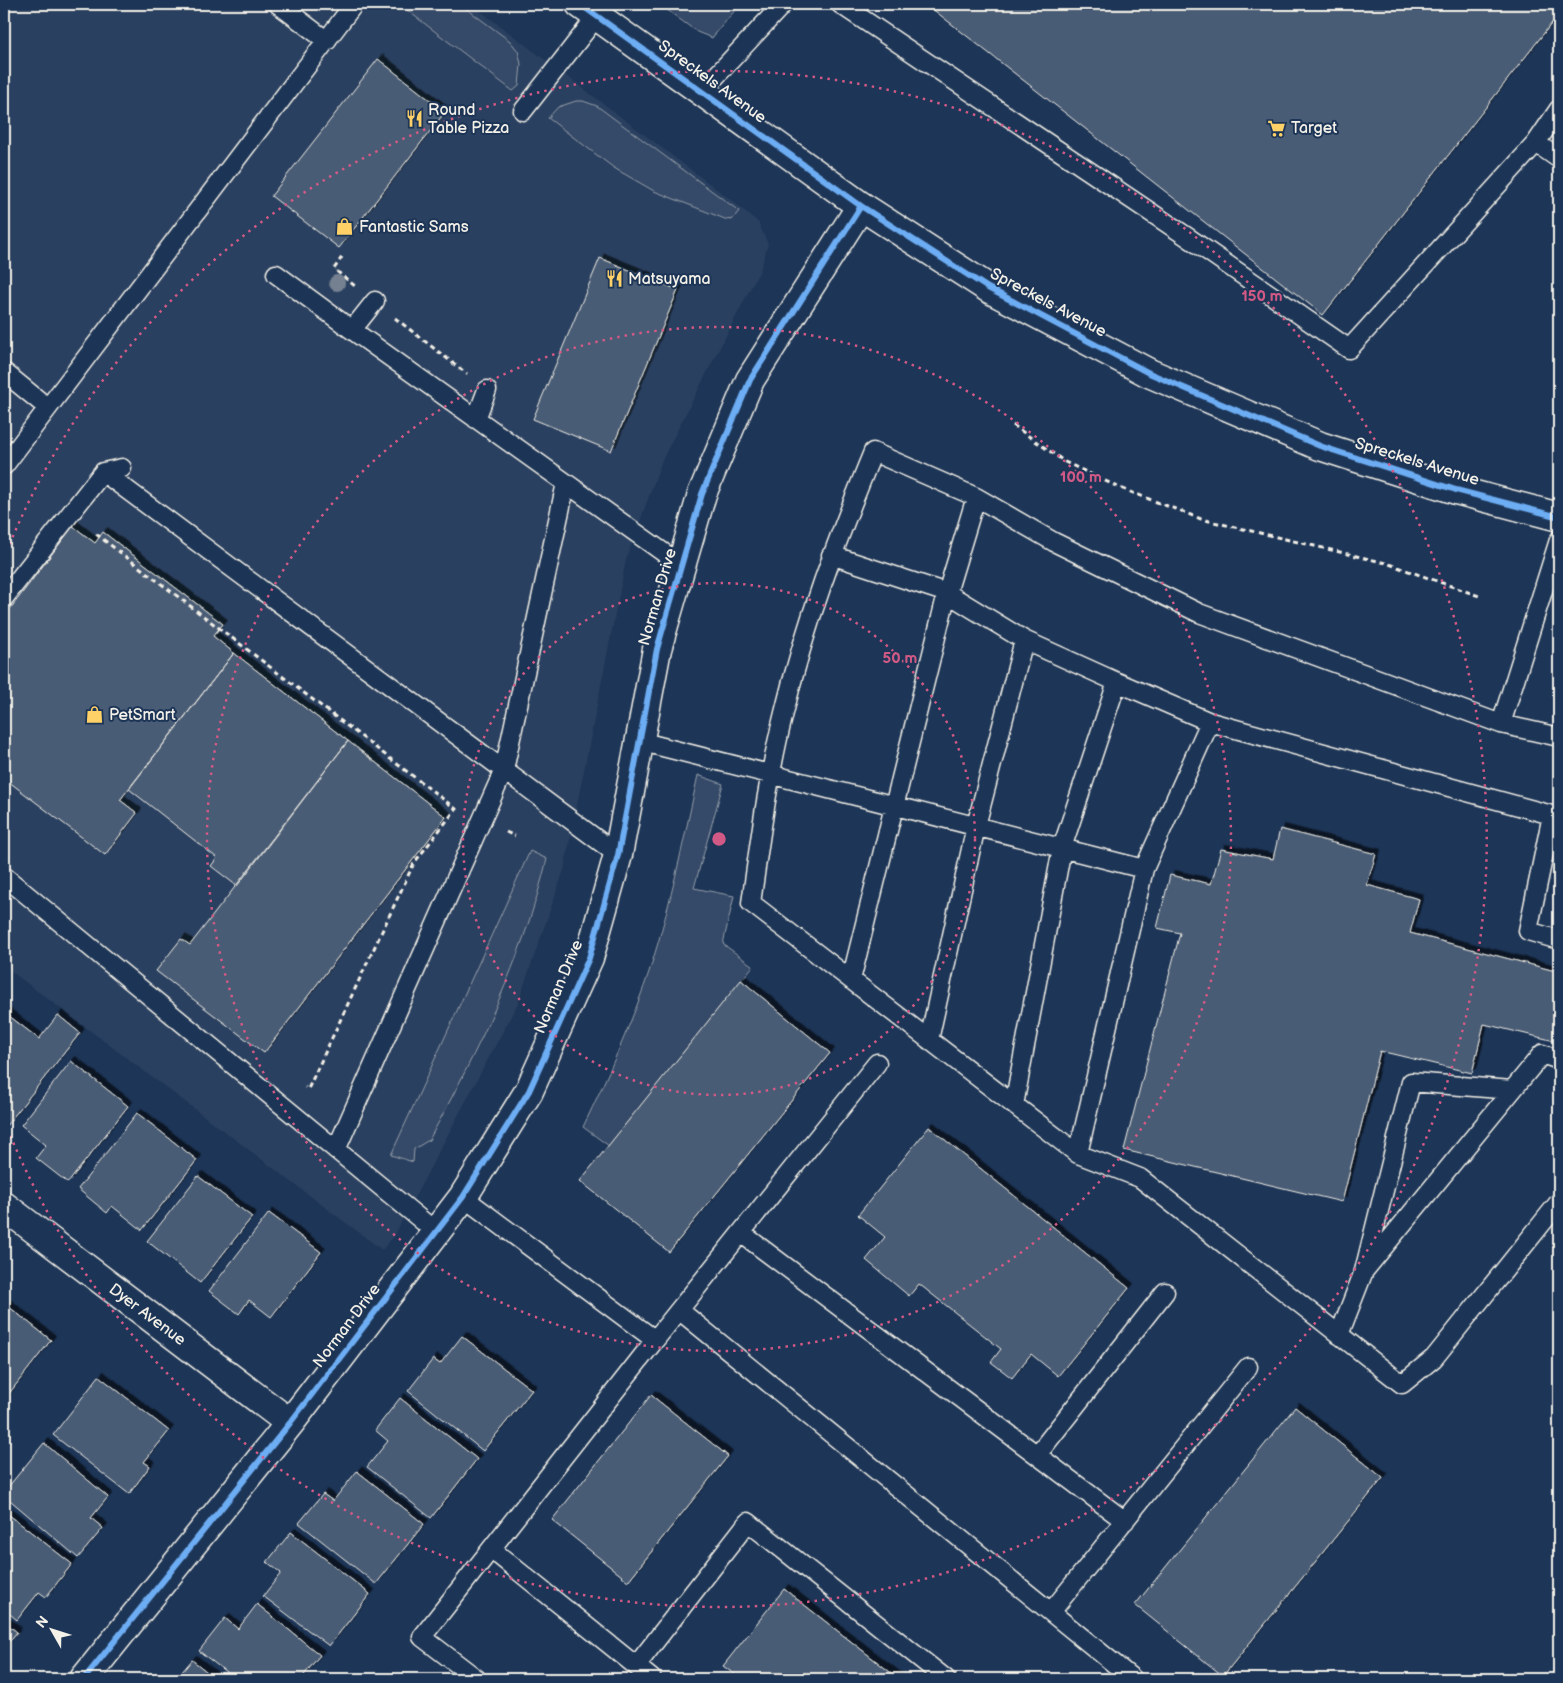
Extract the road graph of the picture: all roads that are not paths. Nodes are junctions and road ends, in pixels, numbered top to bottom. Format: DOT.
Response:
graph roads {
  1 [pos="278,4"];
  2 [pos="354,4"];
  3 [pos="783,4"];
  4 [pos="840,4"];
  5 [pos="589,10"];
  6 [pos="327,41"];
  7 [pos="702,92"];
  8 [pos="1559,109"];
  9 [pos="523,111"];
  10 [pos="1536,143"];
  11 [pos="1559,159"];
  12 [pos="861,206"];
  13 [pos="276,274"];
  14 [pos="375,301"];
  15 [pos="352,330"];
  16 [pos="4,372"];
  17 [pos="487,390"];
  18 [pos="48,408"];
  19 [pos="476,419"];
  20 [pos="4,466"];
  21 [pos="122,468"];
  22 [pos="103,472"];
  23 [pos="566,483"];
  24 [pos="976,497"];
  25 [pos="1559,517"];
  26 [pos="1559,540"];
  27 [pos="831,555"];
  28 [pos="681,565"];
  29 [pos="947,593"];
  30 [pos="4,598"];
  31 [pos="1024,640"];
  32 [pos="1117,682"];
  33 [pos="1210,722"];
  34 [pos="1501,724"];
  35 [pos="1559,737"];
  36 [pos="639,741"];
  37 [pos="504,770"];
  38 [pos="770,774"];
  39 [pos="893,806"];
  40 [pos="1556,816"];
  41 [pos="976,826"];
  42 [pos="1062,848"];
  43 [pos="618,855"];
  44 [pos="1144,869"];
  45 [pos="4,876"];
  46 [pos="1559,940"];
  47 [pos="851,980"];
  48 [pos="929,1040"];
  49 [pos="1559,1060"];
  50 [pos="877,1063"];
  51 [pos="1512,1090"];
  52 [pos="1014,1105"];
  53 [pos="336,1150"];
  54 [pos="1078,1154"];
  55 [pos="463,1197"];
  56 [pos="1559,1202"];
  57 [pos="4,1206"];
  58 [pos="436,1232"];
  59 [pos="741,1233"];
  60 [pos="1364,1271"];
  61 [pos="1165,1292"];
  62 [pos="679,1310"];
  63 [pos="1339,1335"];
  64 [pos="655,1340"];
  65 [pos="1248,1367"];
  66 [pos="290,1423"];
  67 [pos="1037,1455"];
  68 [pos="1125,1520"];
  69 [pos="491,1549"];
  70 [pos="1051,1612"];
  71 [pos="636,1666"];
  72 [pos="84,1679"];
  73 [pos="477,1679"];
  74 [pos="652,1679"];
  75 [pos="946,1679"];
  76 [pos="1133,1679"];
  1 -- 6 [label="lane"];
  2 -- 6 [label="lane"];
  3 -- 7 [label="lane"];
  4 -- 10 [label="lane"];
  5 -- 7 [label="street, Spreckels Avenue"];
  5 -- 9 [label="lane"];
  6 -- 18 [label="lane"];
  7 -- 12 [label="street, Spreckels Avenue"];
  8 -- 10 [label="lane"];
  10 -- 11 [label="lane"];
  12 -- 25 [label="street, Spreckels Avenue"];
  12 -- 28 [label="street, Norman Drive"];
  13 -- 15 [label="lane"];
  14 -- 15 [label="lane"];
  15 -- 19 [label="lane"];
  16 -- 18 [label="lane"];
  17 -- 19 [label="lane"];
  18 -- 20 [label="lane"];
  19 -- 23 [label="lane"];
  21 -- 22 [label="lane"];
  22 -- 30 [label="lane"];
  22 -- 37 [label="lane"];
  23 -- 28 [label="lane"];
  23 -- 37 [label="lane"];
  24 -- 27 [label="lane"];
  24 -- 29 [label="lane"];
  24 -- 34 [label="lane"];
  26 -- 34 [label="lane"];
  27 -- 29 [label="lane"];
  27 -- 38 [label="lane"];
  28 -- 36 [label="street, Norman Drive"];
  29 -- 31 [label="lane"];
  29 -- 39 [label="lane"];
  31 -- 32 [label="lane"];
  31 -- 41 [label="lane"];
  32 -- 33 [label="lane"];
  32 -- 42 [label="lane"];
  33 -- 40 [label="lane"];
  33 -- 44 [label="lane"];
  34 -- 35 [label="lane"];
  36 -- 38 [label="lane"];
  36 -- 43 [label="street, Norman Drive"];
  37 -- 43 [label="lane"];
  37 -- 53 [label="lane"];
  38 -- 39 [label="lane"];
  38 -- 47 [label="lane"];
  39 -- 41 [label="lane"];
  39 -- 47 [label="lane"];
  40 -- 46 [label="lane"];
  41 -- 42 [label="lane"];
  41 -- 48 [label="lane"];
  42 -- 44 [label="lane"];
  42 -- 52 [label="lane"];
  43 -- 55 [label="street, Norman Drive"];
  44 -- 54 [label="lane"];
  45 -- 53 [label="lane"];
  47 -- 48 [label="lane"];
  48 -- 52 [label="lane"];
  49 -- 51 [label="lane"];
  50 -- 59 [label="lane"];
  51 -- 60 [label="lane"];
  51 -- 60 [label="lane"];
  52 -- 54 [label="lane"];
  53 -- 58 [label="lane"];
  54 -- 63 [label="lane"];
  55 -- 58 [label="street, Norman Drive"];
  55 -- 64 [label="lane"];
  56 -- 63 [label="lane"];
  57 -- 66 [label="street, Dyer Avenue"];
  58 -- 66 [label="street, Norman Drive"];
  59 -- 62 [label="lane"];
  59 -- 67 [label="lane"];
  60 -- 63 [label="lane"];
  61 -- 67 [label="lane"];
  62 -- 64 [label="lane"];
  62 -- 70 [label="lane"];
  64 -- 69 [label="lane"];
  65 -- 68 [label="lane"];
  66 -- 72 [label="street, Norman Drive"];
  67 -- 68 [label="lane"];
  68 -- 70 [label="lane"];
  69 -- 71 [label="lane"];
  69 -- 73 [label="lane"];
  70 -- 76 [label="lane"];
  71 -- 74 [label="lane"];
  71 -- 75 [label="lane"];
}
